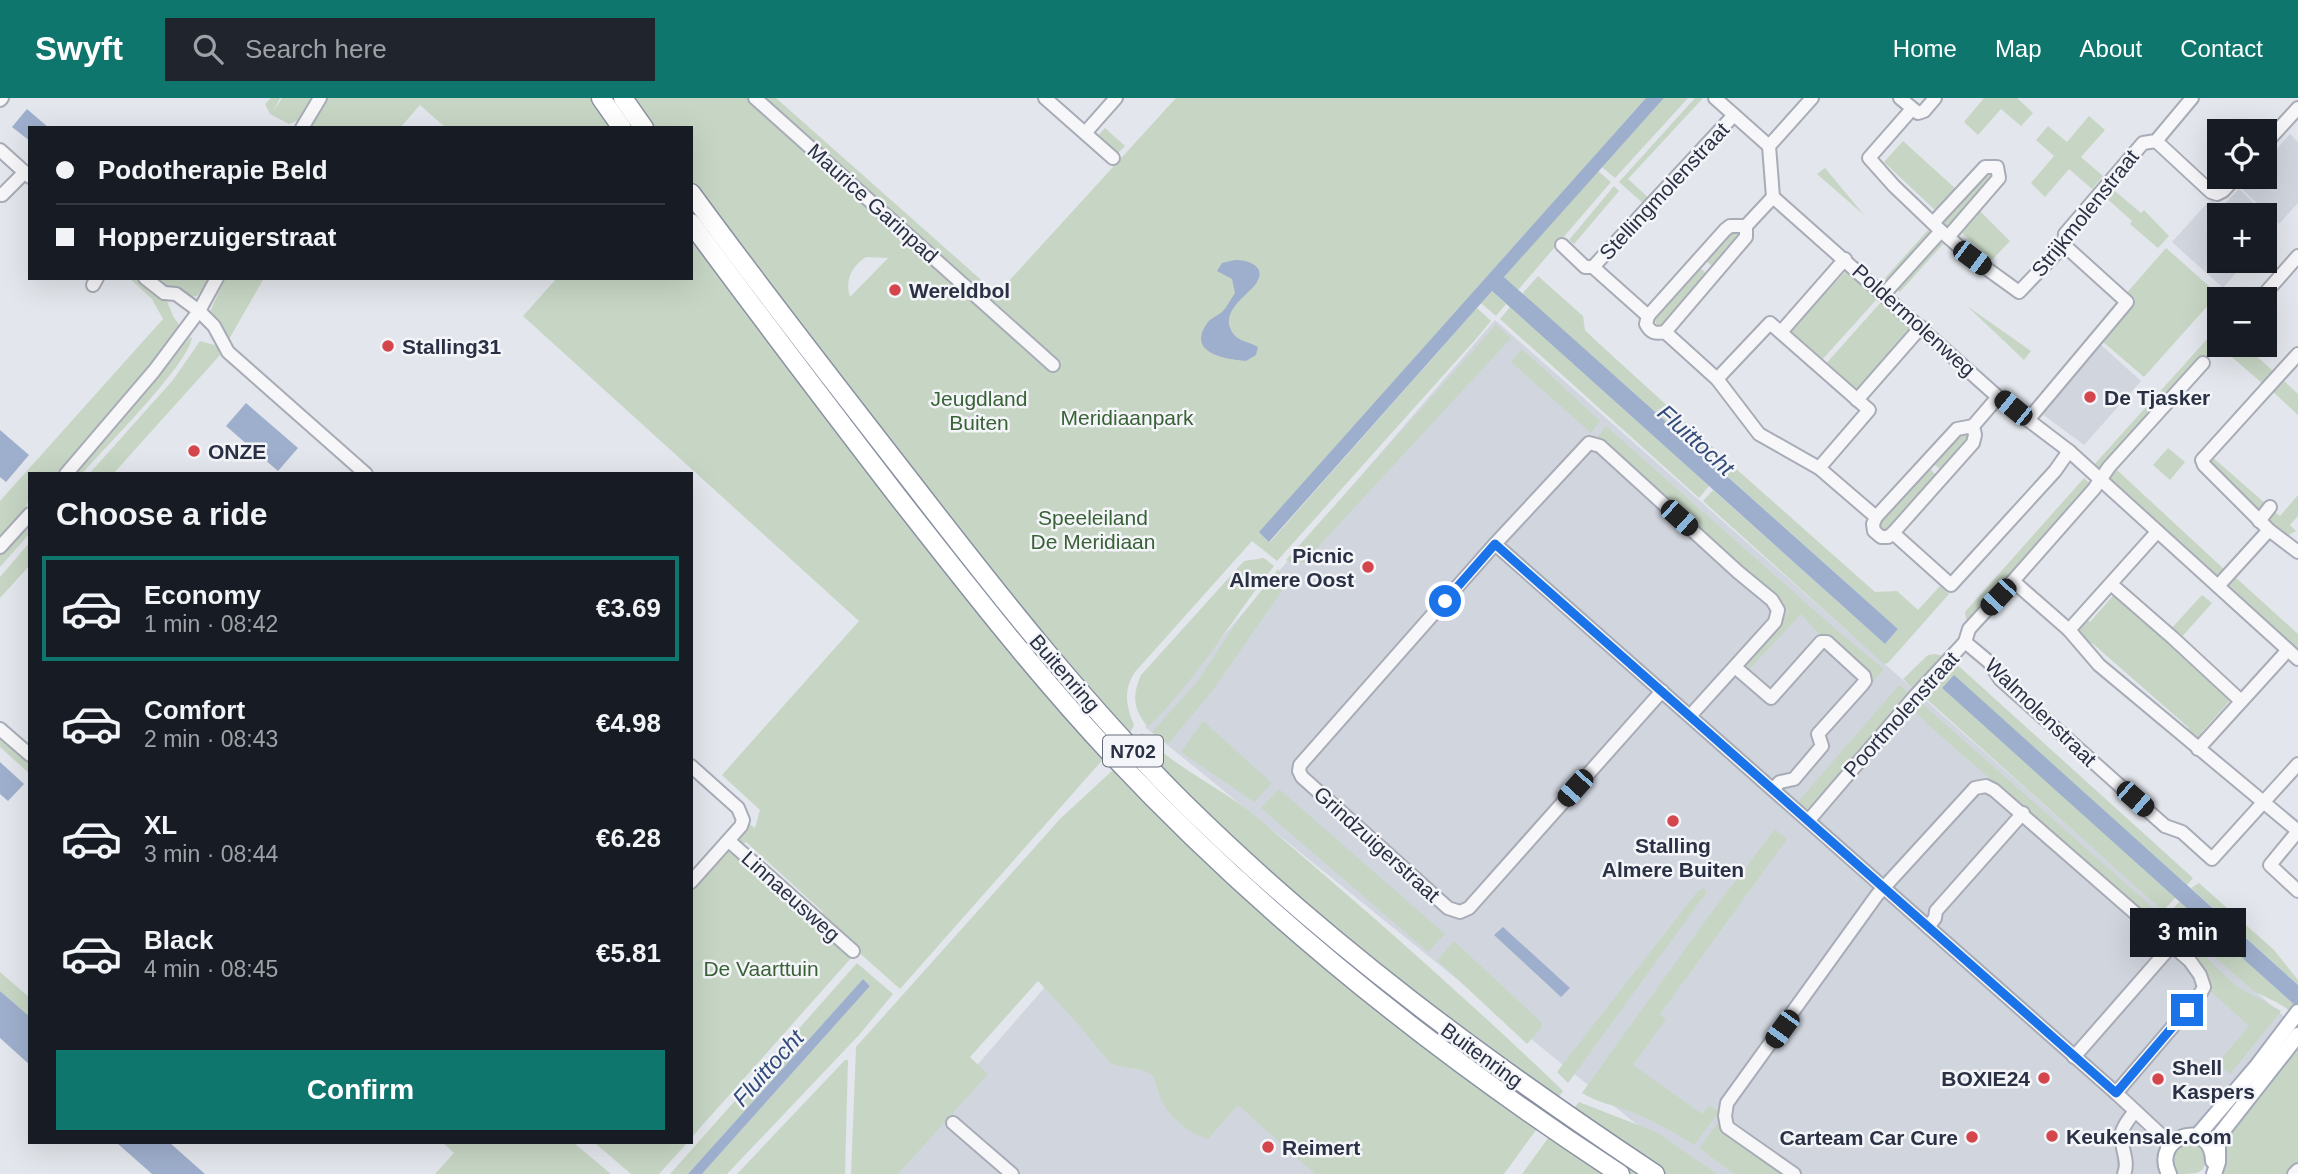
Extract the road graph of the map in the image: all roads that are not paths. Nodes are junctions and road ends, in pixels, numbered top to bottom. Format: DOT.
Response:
graph roads {
  1 [pos="320,98"];
  2 [pos="601,98"];
  3 [pos="623,98"];
  4 [pos="755,98"];
  5 [pos="1045,98"];
  6 [pos="1116,98"];
  7 [pos="1715,98"];
  8 [pos="1812,98"];
  9 [pos="1900,98"];
  10 [pos="1935,98"];
  11 [pos="2192,98"];
  12 [pos="2298,108"];
  13 [pos="1912,109"];
  14 [pos="1734,116"];
  15 [pos="303,126"];
  16 [pos="621,126"];
  17 [pos="643,126"];
  18 [pos="2277,131"];
  19 [pos="1085,133"];
  20 [pos="2156,141"];
  21 [pos="1769,146"];
  22 [pos="0,150"];
  23 [pos="1113,158"];
  24 [pos="27,174"];
  25 [pos="2207,188"];
  26 [pos="2208,189"];
  27 [pos="2225,189"];
  28 [pos="2,195"];
  29 [pos="693,196"];
  30 [pos="1773,197"];
  31 [pos="693,226"];
  32 [pos="1746,226"];
  33 [pos="1941,230"];
  34 [pos="2064,244"];
  35 [pos="1562,245"];
  36 [pos="2298,257"];
  37 [pos="1845,259"];
  38 [pos="1593,267"];
  39 [pos="148,280"];
  40 [pos="216,280"];
  41 [pos="2271,287"];
  42 [pos="1884,294"];
  43 [pos="199,311"];
  44 [pos="1648,316"];
  45 [pos="1921,327"];
  46 [pos="1665,332"];
  47 [pos="1781,332"];
  48 [pos="2298,354"];
  49 [pos="2203,363"];
  50 [pos="1053,365"];
  51 [pos="1717,379"];
  52 [pos="1998,397"];
  53 [pos="1857,400"];
  54 [pos="2028,420"];
  55 [pos="1973,426"];
  56 [pos="2069,451"];
  57 [pos="1819,468"];
  58 [pos="68,472"];
  59 [pos="364,472"];
  60 [pos="2101,479"];
  61 [pos="2270,507"];
  62 [pos="28,516"];
  63 [pos="1876,517"];
  64 [pos="2264,525"];
  65 [pos="2157,532"];
  66 [pos="1893,533"];
  67 [pos="2298,533"];
  68 [pos="1495,544"];
  69 [pos="0,547"];
  70 [pos="2293,548"];
  71 [pos="2013,581"];
  72 [pos="2111,584"];
  73 [pos="2218,586"];
  74 [pos="2069,630"];
  75 [pos="1965,642"];
  76 [pos="2293,654"];
  77 [pos="1735,667"];
  78 [pos="1662,691"];
  79 [pos="2241,701"];
  80 [pos="1690,716"];
  81 [pos="0,729"];
  82 [pos="2198,748"];
  83 [pos="28,753"];
  84 [pos="2298,764"];
  85 [pos="693,768"];
  86 [pos="1773,789"];
  87 [pos="2264,803"];
  88 [pos="2023,813"];
  89 [pos="1809,820"];
  90 [pos="2298,831"];
  91 [pos="729,841"];
  92 [pos="693,880"];
  93 [pos="1884,887"];
  94 [pos="2298,891"];
  95 [pos="1928,927"];
  96 [pos="2172,945"];
  97 [pos="853,951"];
  98 [pos="2298,1012"];
  99 [pos="2292,1030"];
  100 [pos="2074,1057"];
  101 [pos="2116,1093"];
  102 [pos="2134,1111"];
  103 [pos="953,1123"];
  104 [pos="2197,1135"];
  105 [pos="2168,1141"];
  106 [pos="2298,1170"];
  107 [pos="2212,1172"];
  108 [pos="1012,1174"];
  109 [pos="1620,1174"];
  110 [pos="1655,1174"];
  111 [pos="1794,1174"];
  112 [pos="2124,1174"];
  113 [pos="2169,1174"];
  114 [pos="2294,1174"];
  1 -- 15 [label="street"];
  2 -- 16 [label="highway"];
  3 -- 17 [label="highway"];
  4 -- 50 [label="street, Maurice Garinpad"];
  5 -- 19 [label="street"];
  6 -- 19 [label="street"];
  7 -- 14 [label="street"];
  8 -- 21 [label="street"];
  9 -- 13 [label="street"];
  10 -- 13 [label="street"];
  11 -- 20 [label="street, Strijkmolenstraat"];
  12 -- 18 [label="street"];
  13 -- 33 [label="street"];
  14 -- 21 [label="street"];
  14 -- 38 [label="street, Stellingmolenstraat"];
  19 -- 23 [label="street"];
  20 -- 25 [label="street"];
  20 -- 34 [label="street, Strijkmolenstraat"];
  21 -- 30 [label="street"];
  22 -- 24 [label="street"];
  24 -- 28 [label="street"];
  26 -- 27 [label="street"];
  29 -- 110 [label="highway, Buitenring / N702"];
  30 -- 32 [label="street"];
  30 -- 37 [label="street, Poldermolenweg"];
  31 -- 109 [label="highway, Buitenring / N702"];
  32 -- 44 [label="street"];
  32 -- 46 [label="street"];
  33 -- 33 [label="street"];
  33 -- 34 [label="street, Strijkmolenstraat"];
  33 -- 42 [label="street"];
  34 -- 54 [label="street"];
  35 -- 38 [label="street, Stellingmolenstraat"];
  36 -- 41 [label="street"];
  37 -- 42 [label="street, Poldermolenweg"];
  37 -- 47 [label="street"];
  38 -- 44 [label="street, Stellingmolenstraat"];
  39 -- 43 [label="street"];
  40 -- 43 [label="street"];
  42 -- 45 [label="street, Poldermolenweg"];
  43 -- 58 [label="street"];
  43 -- 59 [label="street"];
  44 -- 46 [label="street, Stellingmolenstraat"];
  45 -- 52 [label="street, Poldermolenweg"];
  45 -- 53 [label="street"];
  46 -- 51 [label="street, Stellingmolenstraat"];
  47 -- 51 [label="street"];
  47 -- 53 [label="street"];
  48 -- 64 [label="street"];
  49 -- 60 [label="street, Poortmolenstraat"];
  51 -- 57 [label="street, Stellingmolenstraat"];
  52 -- 54 [label="street, Poldermolenweg"];
  52 -- 55 [label="street"];
  53 -- 57 [label="street"];
  54 -- 56 [label="street, Poldermolenweg"];
  55 -- 63 [label="street"];
  55 -- 66 [label="street"];
  56 -- 60 [label="street, Poldermolenweg"];
  56 -- 66 [label="street, Stellingmolenstraat"];
  57 -- 63 [label="street, Stellingmolenstraat"];
  60 -- 65 [label="street, Poldermolenweg"];
  60 -- 71 [label="street, Poortmolenstraat"];
  61 -- 64 [label="street"];
  62 -- 69 [label="street"];
  63 -- 66 [label="street, Stellingmolenstraat"];
  64 -- 70 [label="street"];
  64 -- 73 [label="street"];
  65 -- 72 [label="street"];
  65 -- 73 [label="street, Poldermolenweg"];
  67 -- 70 [label="street"];
  68 -- 77 [label="street"];
  68 -- 78 [label="street"];
  68 -- 78 [label="street, Grindzuigerstraat"];
  71 -- 74 [label="street"];
  71 -- 75 [label="street, Poortmolenstraat"];
  72 -- 74 [label="street"];
  72 -- 79 [label="street"];
  73 -- 76 [label="street, Poldermolenweg"];
  74 -- 82 [label="street"];
  75 -- 87 [label="street, Walmolenstraat"];
  75 -- 89 [label="street, Poortmolenstraat"];
  76 -- 79 [label="street"];
  77 -- 80 [label="street"];
  77 -- 86 [label="street"];
  78 -- 80 [label="street"];
  79 -- 82 [label="street"];
  80 -- 86 [label="street"];
  81 -- 83 [label="street"];
  82 -- 87 [label="street"];
  84 -- 87 [label="street, Walmolenstraat"];
  85 -- 91 [label="street, Linnaeusweg"];
  86 -- 89 [label="street"];
  87 -- 90 [label="street"];
  88 -- 93 [label="street"];
  88 -- 95 [label="street"];
  88 -- 96 [label="street"];
  89 -- 93 [label="street"];
  90 -- 94 [label="street"];
  91 -- 92 [label="street, Linnaeusweg"];
  91 -- 97 [label="street, Linnaeusweg"];
  93 -- 95 [label="street"];
  93 -- 111 [label="street"];
  95 -- 100 [label="street"];
  96 -- 100 [label="street"];
  96 -- 101 [label="street"];
  98 -- 99 [label="main road"];
  99 -- 104 [label="main road"];
  99 -- 107 [label="main road"];
  100 -- 101 [label="street"];
  101 -- 102 [label="street"];
  102 -- 105 [label="street"];
  102 -- 112 [label="street"];
  103 -- 108 [label="street"];
  104 -- 105 [label="main road"];
  104 -- 107 [label="main road"];
  105 -- 113 [label="main road"];
  106 -- 114 [label="street"];
}
